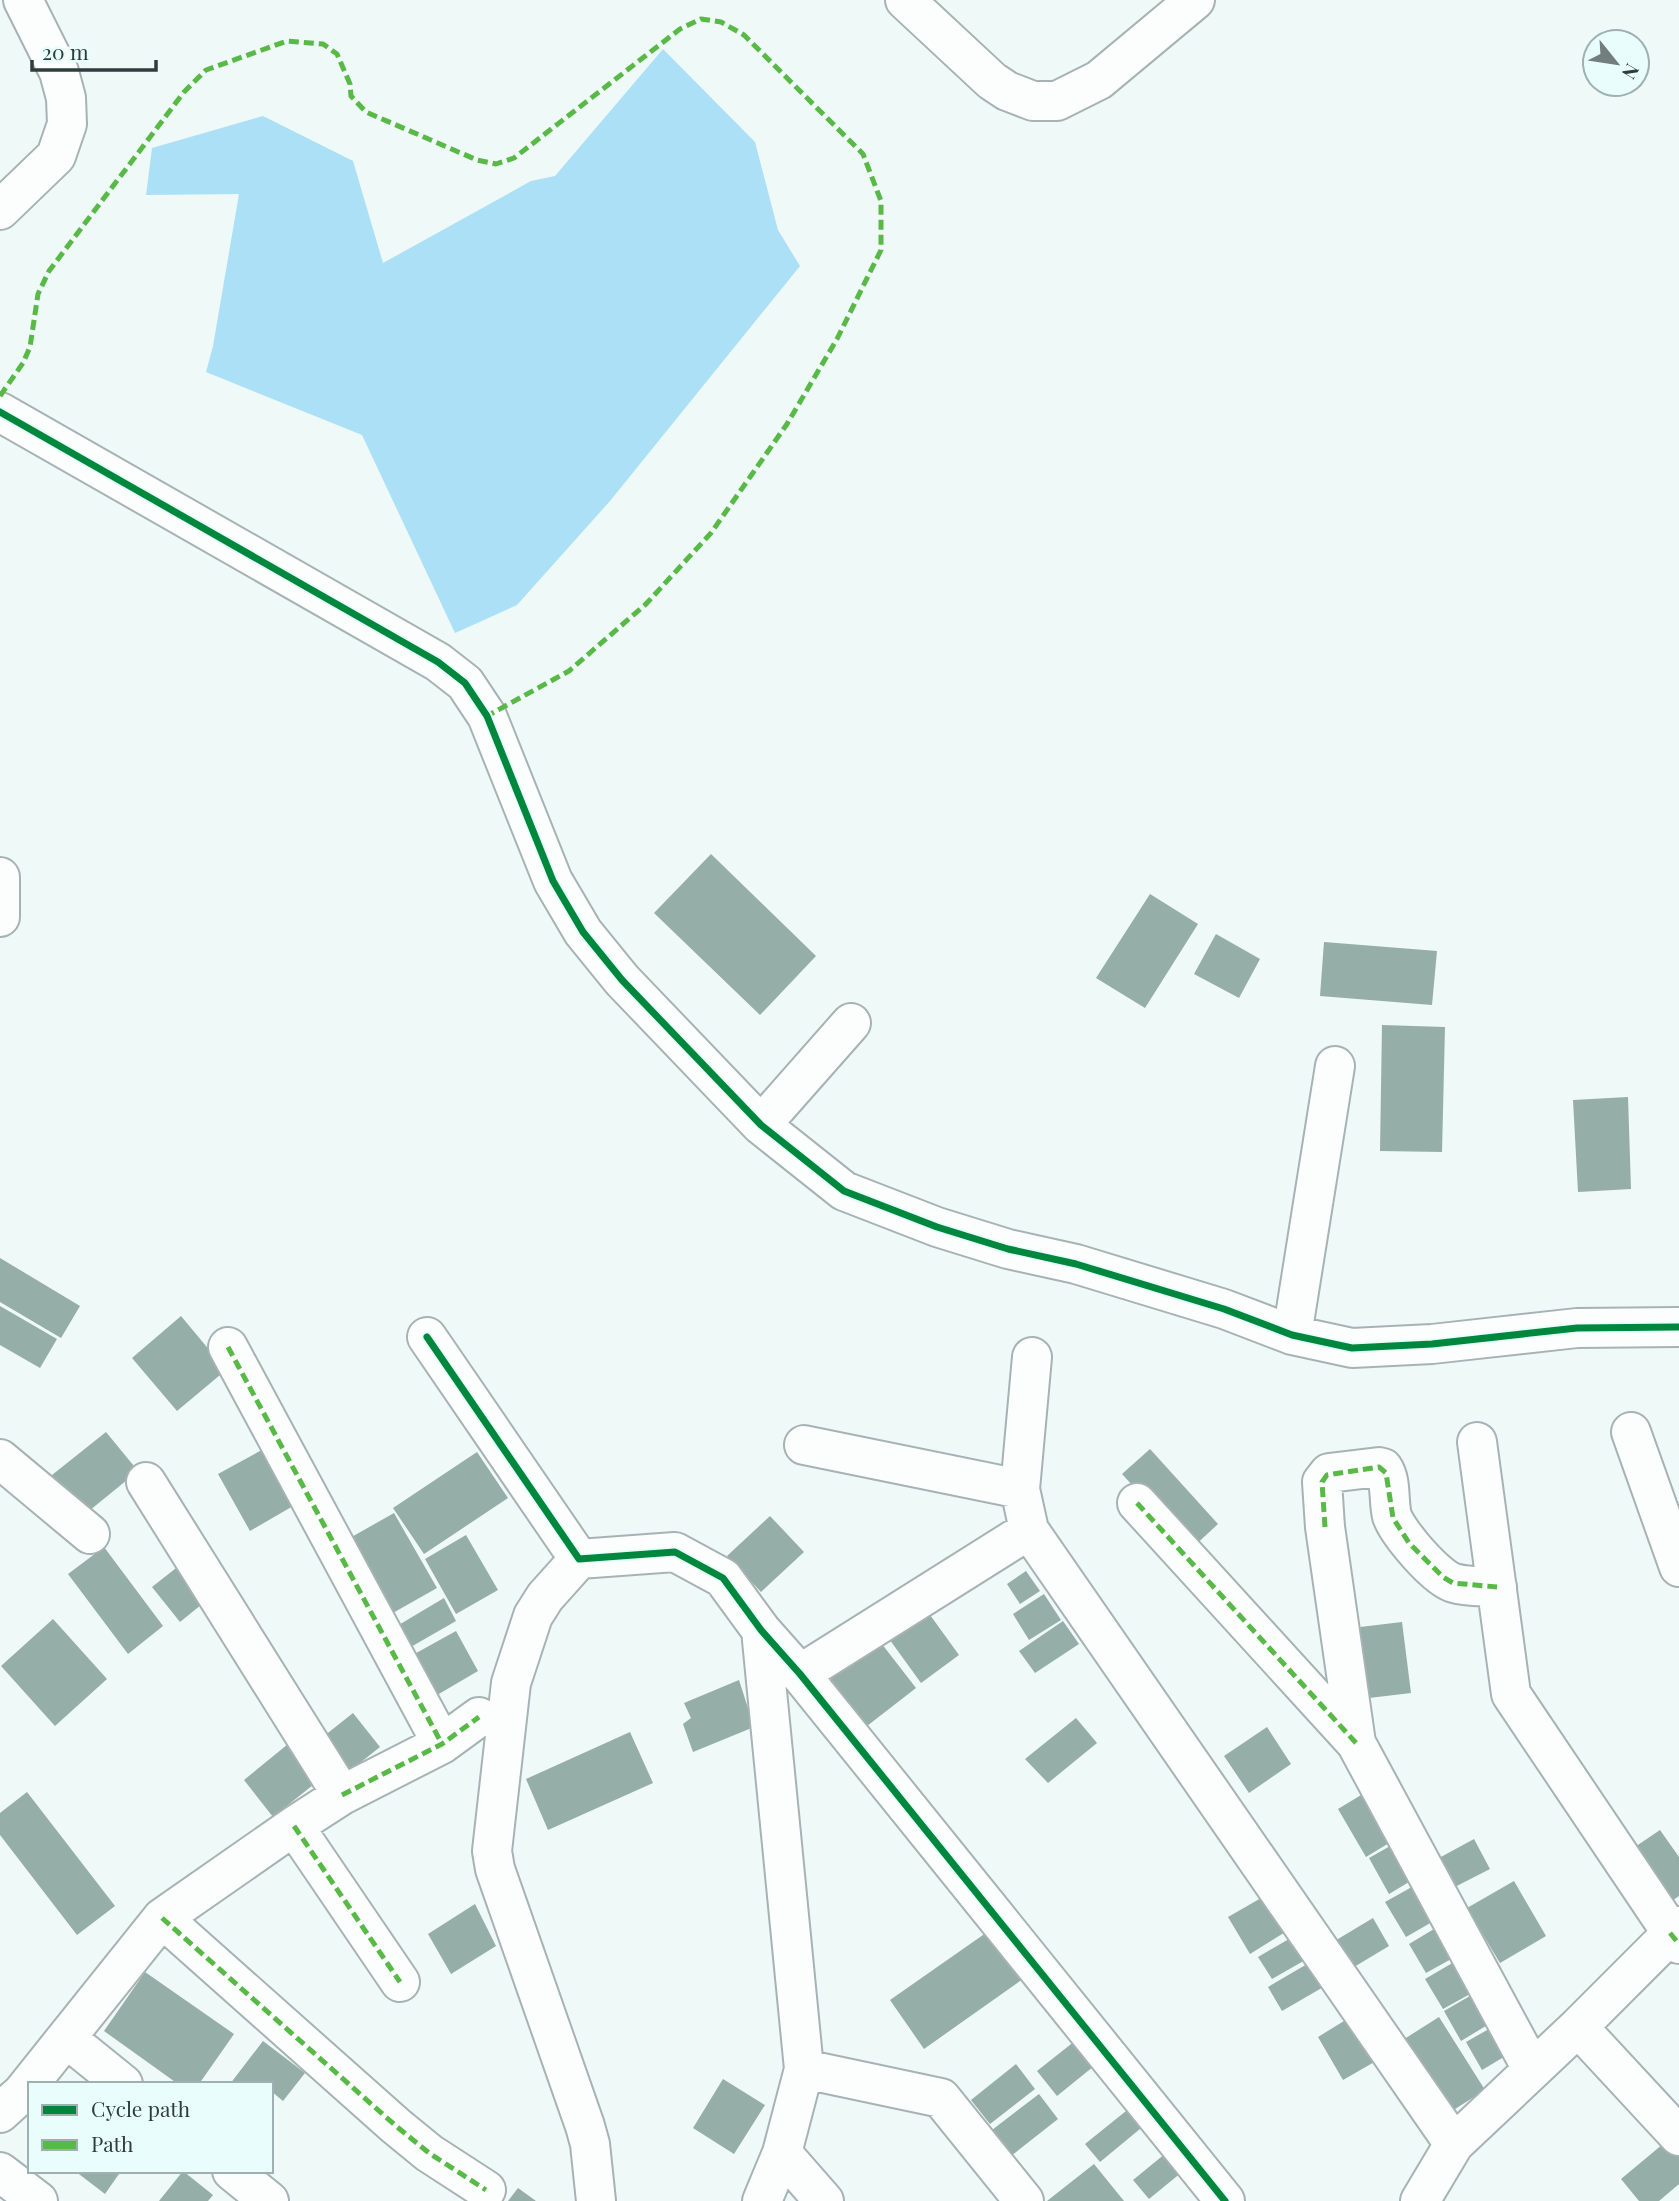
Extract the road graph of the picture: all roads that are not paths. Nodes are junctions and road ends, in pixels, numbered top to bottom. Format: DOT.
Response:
graph roads {
  1 [pos="23,0"];
  2 [pos="905,0"];
  3 [pos="1195,0"];
  4 [pos="0,210"];
  5 [pos="0,412"];
  6 [pos="0,877"];
  7 [pos="0,917"];
  8 [pos="851,1023"];
  9 [pos="1335,1066"];
  10 [pos="761,1125"];
  11 [pos="1679,1327"];
  12 [pos="1292,1335"];
  13 [pos="427,1336"];
  14 [pos="228,1347"];
  15 [pos="1032,1357"];
  16 [pos="1631,1432"];
  17 [pos="1477,1442"];
  18 [pos="804,1445"];
  19 [pos="0,1459"];
  20 [pos="146,1482"];
  21 [pos="1020,1489"];
  22 [pos="1137,1503"];
  23 [pos="1029,1530"];
  24 [pos="90,1534"];
  25 [pos="579,1559"];
  26 [pos="1679,1567"];
  27 [pos="1497,1587"];
  28 [pos="761,1630"];
  29 [pos="800,1674"];
  30 [pos="479,1717"];
  31 [pos="442,1744"];
  32 [pos="1356,1744"];
  33 [pos="342,1795"];
  34 [pos="294,1826"];
  35 [pos="162,1918"];
  36 [pos="1676,1934"];
  37 [pos="400,1982"];
  38 [pos="1578,2027"];
  39 [pos="66,2038"];
  40 [pos="804,2069"];
  41 [pos="1532,2069"];
  42 [pos="31,2082"];
  43 [pos="121,2082"];
  44 [pos="28,2086"];
  45 [pos="0,2113"];
  46 [pos="1679,2136"];
  47 [pos="1454,2144"];
  48 [pos="782,2152"];
  49 [pos="0,2172"];
  50 [pos="235,2173"];
  51 [pos="486,2190"];
  52 [pos="38,2201"];
  53 [pos="270,2201"];
  54 [pos="596,2201"];
  55 [pos="762,2201"];
  56 [pos="824,2201"];
  57 [pos="1024,2201"];
  58 [pos="1225,2201"];
  59 [pos="1420,2201"];
  1 -- 4 [label="street"];
  2 -- 3 [label="street"];
  5 -- 10 [label="street"];
  6 -- 7 [label="street"];
  8 -- 10 [label="street"];
  9 -- 12 [label="street"];
  10 -- 12 [label="street"];
  11 -- 12 [label="street"];
  13 -- 25 [label="street"];
  14 -- 31 [label="street"];
  15 -- 21 [label="street"];
  16 -- 26 [label="street"];
  17 -- 27 [label="street"];
  18 -- 21 [label="street"];
  19 -- 24 [label="street"];
  20 -- 33 [label="street"];
  21 -- 23 [label="street"];
  22 -- 32 [label="street"];
  23 -- 29 [label="street"];
  23 -- 47 [label="street"];
  25 -- 28 [label="street"];
  25 -- 54 [label="street"];
  27 -- 32 [label="street"];
  27 -- 36 [label="street"];
  28 -- 29 [label="street"];
  28 -- 40 [label="street"];
  29 -- 58 [label="street"];
  30 -- 31 [label="street"];
  31 -- 33 [label="street"];
  32 -- 41 [label="street"];
  33 -- 34 [label="street"];
  34 -- 35 [label="street"];
  34 -- 37 [label="street"];
  35 -- 39 [label="street"];
  35 -- 51 [label="street"];
  36 -- 38 [label="street"];
  38 -- 41 [label="street"];
  38 -- 46 [label="street"];
  39 -- 42 [label="street"];
  39 -- 43 [label="street"];
  40 -- 48 [label="street"];
  40 -- 57 [label="street"];
  41 -- 47 [label="street"];
  44 -- 45 [label="street"];
  47 -- 59 [label="street"];
  48 -- 55 [label="street"];
  48 -- 56 [label="street"];
  49 -- 52 [label="street"];
  50 -- 53 [label="street"];
}
